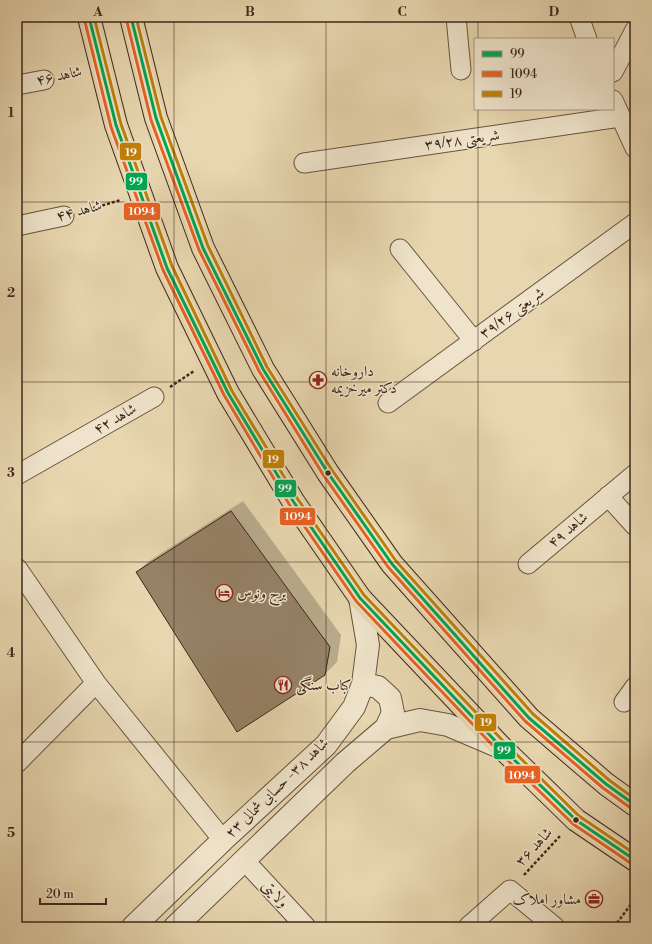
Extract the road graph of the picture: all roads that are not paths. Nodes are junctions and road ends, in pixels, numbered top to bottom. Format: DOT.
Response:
graph roads {
  1 [pos="89,17"];
  2 [pos="132,17"];
  3 [pos="456,17"];
  4 [pos="579,17"];
  5 [pos="635,30"];
  6 [pos="588,38"];
  7 [pos="461,70"];
  8 [pos="614,70"];
  9 [pos="44,80"];
  10 [pos="17,85"];
  11 [pos="617,109"];
  12 [pos="611,110"];
  13 [pos="635,148"];
  14 [pos="304,163"];
  15 [pos="64,216"];
  16 [pos="635,223"];
  17 [pos="17,226"];
  18 [pos="400,249"];
  19 [pos="474,341"];
  20 [pos="154,397"];
  21 [pos="388,403"];
  22 [pos="635,474"];
  23 [pos="17,475"];
  24 [pos="608,496"];
  25 [pos="635,526"];
  26 [pos="528,564"];
  27 [pos="17,568"];
  28 [pos="360,598"];
  29 [pos="96,683"];
  30 [pos="363,684"];
  31 [pos="635,686"];
  32 [pos="624,702"];
  33 [pos="386,728"];
  34 [pos="502,748"];
  35 [pos="17,763"];
  36 [pos="635,805"];
  37 [pos="224,840"];
  38 [pos="244,860"];
  39 [pos="635,860"];
  40 [pos="134,927"];
  41 [pos="175,927"];
  42 [pos="306,927"];
  43 [pos="468,927"];
  44 [pos="555,927"];
  1 -- 28 [label="main road"];
  2 -- 36 [label="main road"];
  3 -- 7 [label="street"];
  4 -- 6 [label="street"];
  5 -- 8 [label="street"];
  9 -- 10 [label="street, شاهد ۴۶"];
  11 -- 13 [label="street"];
  12 -- 14 [label="street, شریعتی ۳۹/۲۸"];
  15 -- 17 [label="street, شاهد ۴۴"];
  16 -- 19 [label="street, شریعتی ۳۹/۲۶"];
  18 -- 19 [label="street"];
  19 -- 21 [label="street, شریعتی ۳۹/۲۶"];
  20 -- 23 [label="street, شاهد ۴۲"];
  22 -- 24 [label="street, شاهد ۴۹"];
  24 -- 25 [label="street"];
  24 -- 26 [label="street, شاهد ۴۹"];
  27 -- 29 [label="street"];
  28 -- 30 [label="street, شاهد ۳۸- حسابی شمالی ۲۳"];
  28 -- 34 [label="main road"];
  29 -- 35 [label="street"];
  29 -- 37 [label="street"];
  30 -- 33 [label="street"];
  30 -- 37 [label="street, شاهد ۳۸- حسابی شمالی ۲۳"];
  31 -- 32 [label="street"];
  33 -- 34 [label="street, شاهد ۳۸- حسابی شمالی ۲۳"];
  33 -- 38 [label="street, شاهد ۳۸- حسابی شمالی ۲۳"];
  34 -- 39 [label="main road"];
  37 -- 40 [label="street, شاهد ۳۸- حسابی شمالی ۲۳"];
  38 -- 41 [label="street, شاهد ۳۸- حسابی شمالی ۲۳"];
  38 -- 42 [label="street, ولایتی"];
  43 -- 44 [label="street"];
}
